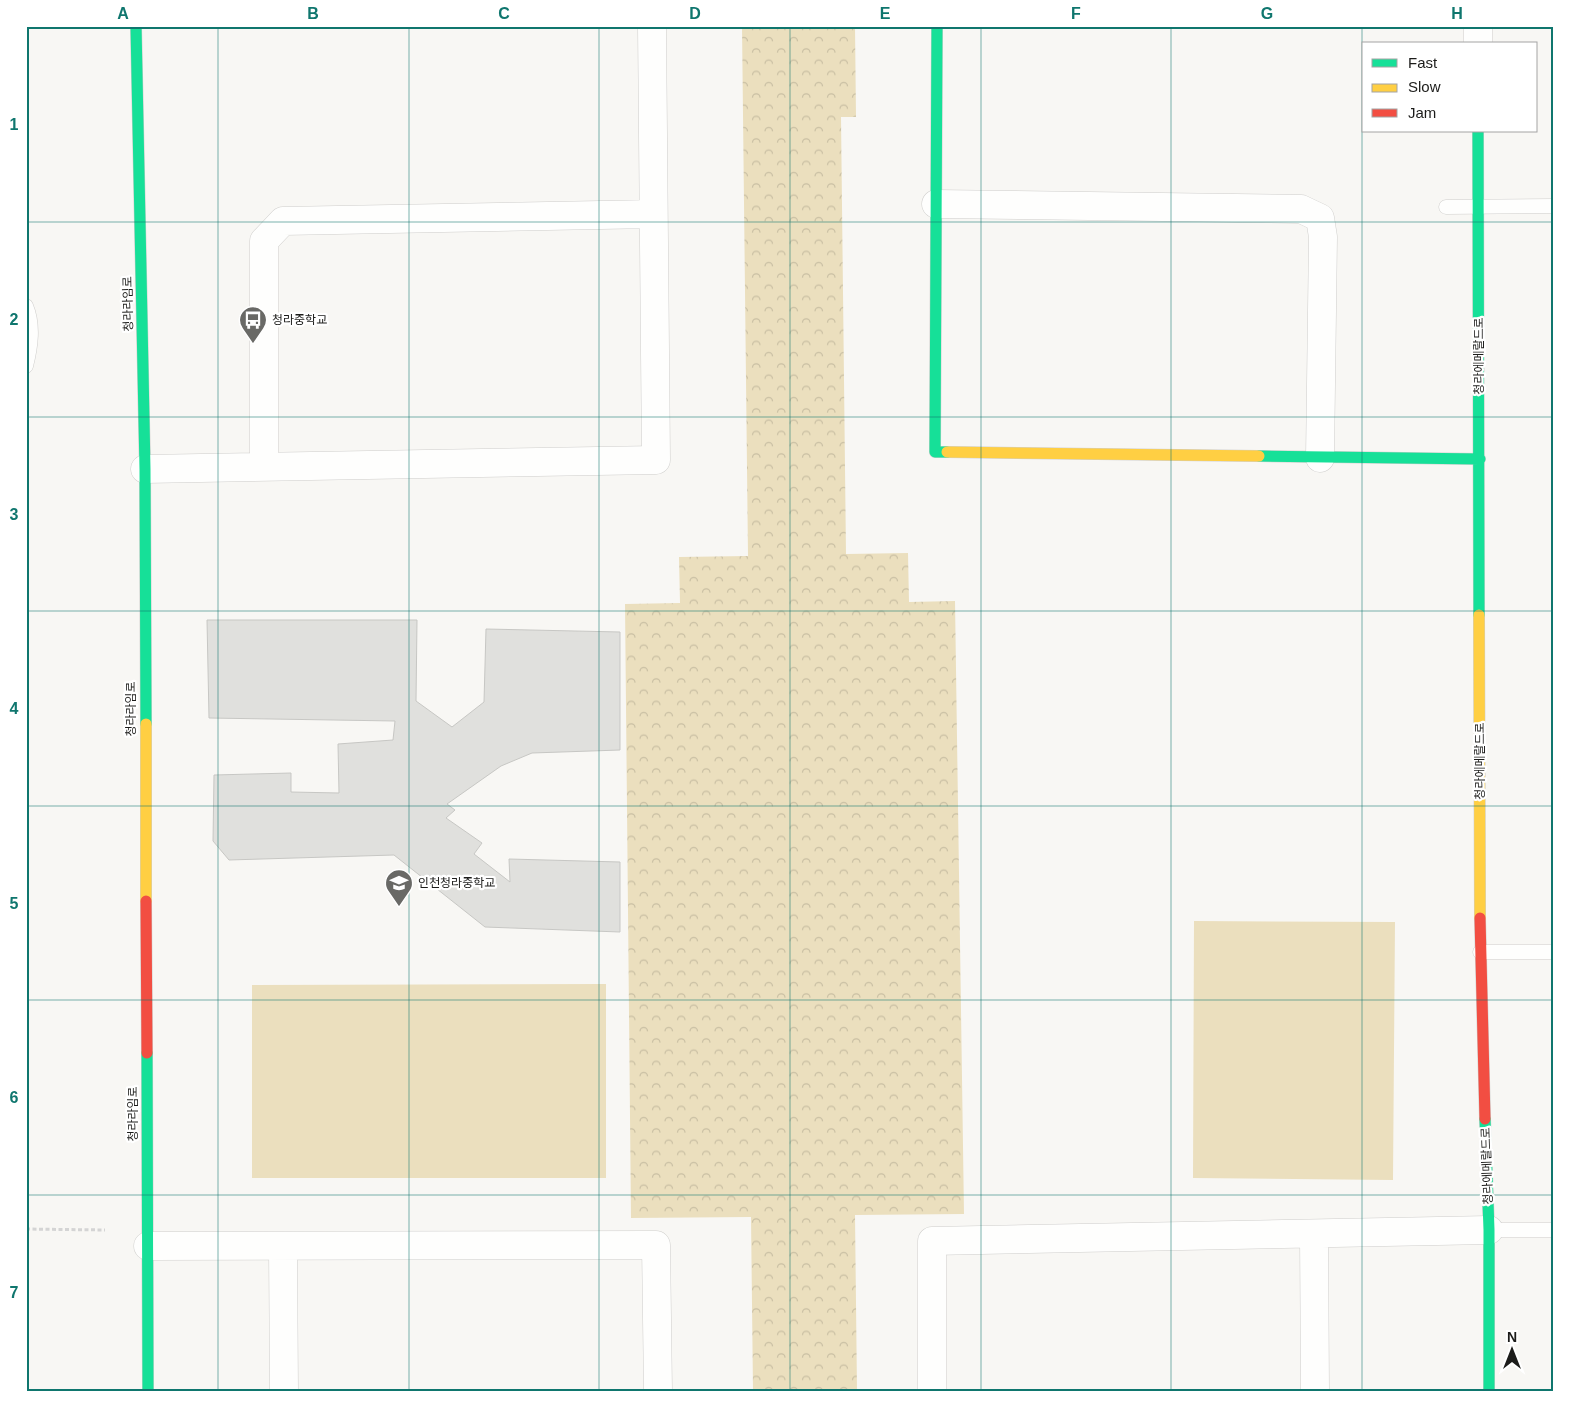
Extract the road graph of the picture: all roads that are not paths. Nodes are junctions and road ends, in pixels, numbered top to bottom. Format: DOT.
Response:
graph roads {
  1 [pos="136,26"];
  2 [pos="652,26"];
  3 [pos="937,26"];
  4 [pos="1478,26"];
  5 [pos="1478,42"];
  6 [pos="1478,132"];
  7 [pos="936,204"];
  8 [pos="1478,206"];
  9 [pos="1554,206"];
  10 [pos="1446,207"];
  11 [pos="653,214"];
  12 [pos="26,306"];
  13 [pos="26,366"];
  14 [pos="1320,458"];
  15 [pos="1480,459"];
  16 [pos="264,467"];
  17 [pos="145,469"];
  18 [pos="1480,952"];
  19 [pos="1554,952"];
  20 [pos="1489,1230"];
  21 [pos="1554,1230"];
  22 [pos="1314,1234"];
  23 [pos="148,1246"];
  24 [pos="283,1247"];
  25 [pos="148,1391"];
  26 [pos="284,1391"];
  27 [pos="658,1391"];
  28 [pos="932,1391"];
  29 [pos="1315,1391"];
  30 [pos="1489,1391"];
  1 -- 17 [label="street, 청라라임로"];
  2 -- 11 [label="street"];
  3 -- 7 [label="street"];
  4 -- 5 [label="street"];
  6 -- 8 [label="street, 청라에메랄드로"];
  7 -- 14 [label="street"];
  7 -- 14 [label="street"];
  8 -- 9 [label="lane"];
  8 -- 10 [label="lane"];
  8 -- 15 [label="street, 청라에메랄드로"];
  11 -- 16 [label="street"];
  11 -- 16 [label="street"];
  12 -- 13 [label="lane"];
  14 -- 15 [label="street"];
  15 -- 18 [label="street, 청라에메랄드로"];
  16 -- 17 [label="street"];
  17 -- 23 [label="street, 청라라임로"];
  18 -- 19 [label="lane"];
  18 -- 20 [label="street, 청라에메랄드로"];
  20 -- 21 [label="lane"];
  20 -- 22 [label="street"];
  20 -- 30 [label="street, 청라에메랄드로"];
  22 -- 28 [label="street"];
  22 -- 29 [label="street"];
  23 -- 24 [label="street"];
  23 -- 25 [label="street, 청라라임로"];
  24 -- 26 [label="street"];
  24 -- 27 [label="street"];
}
